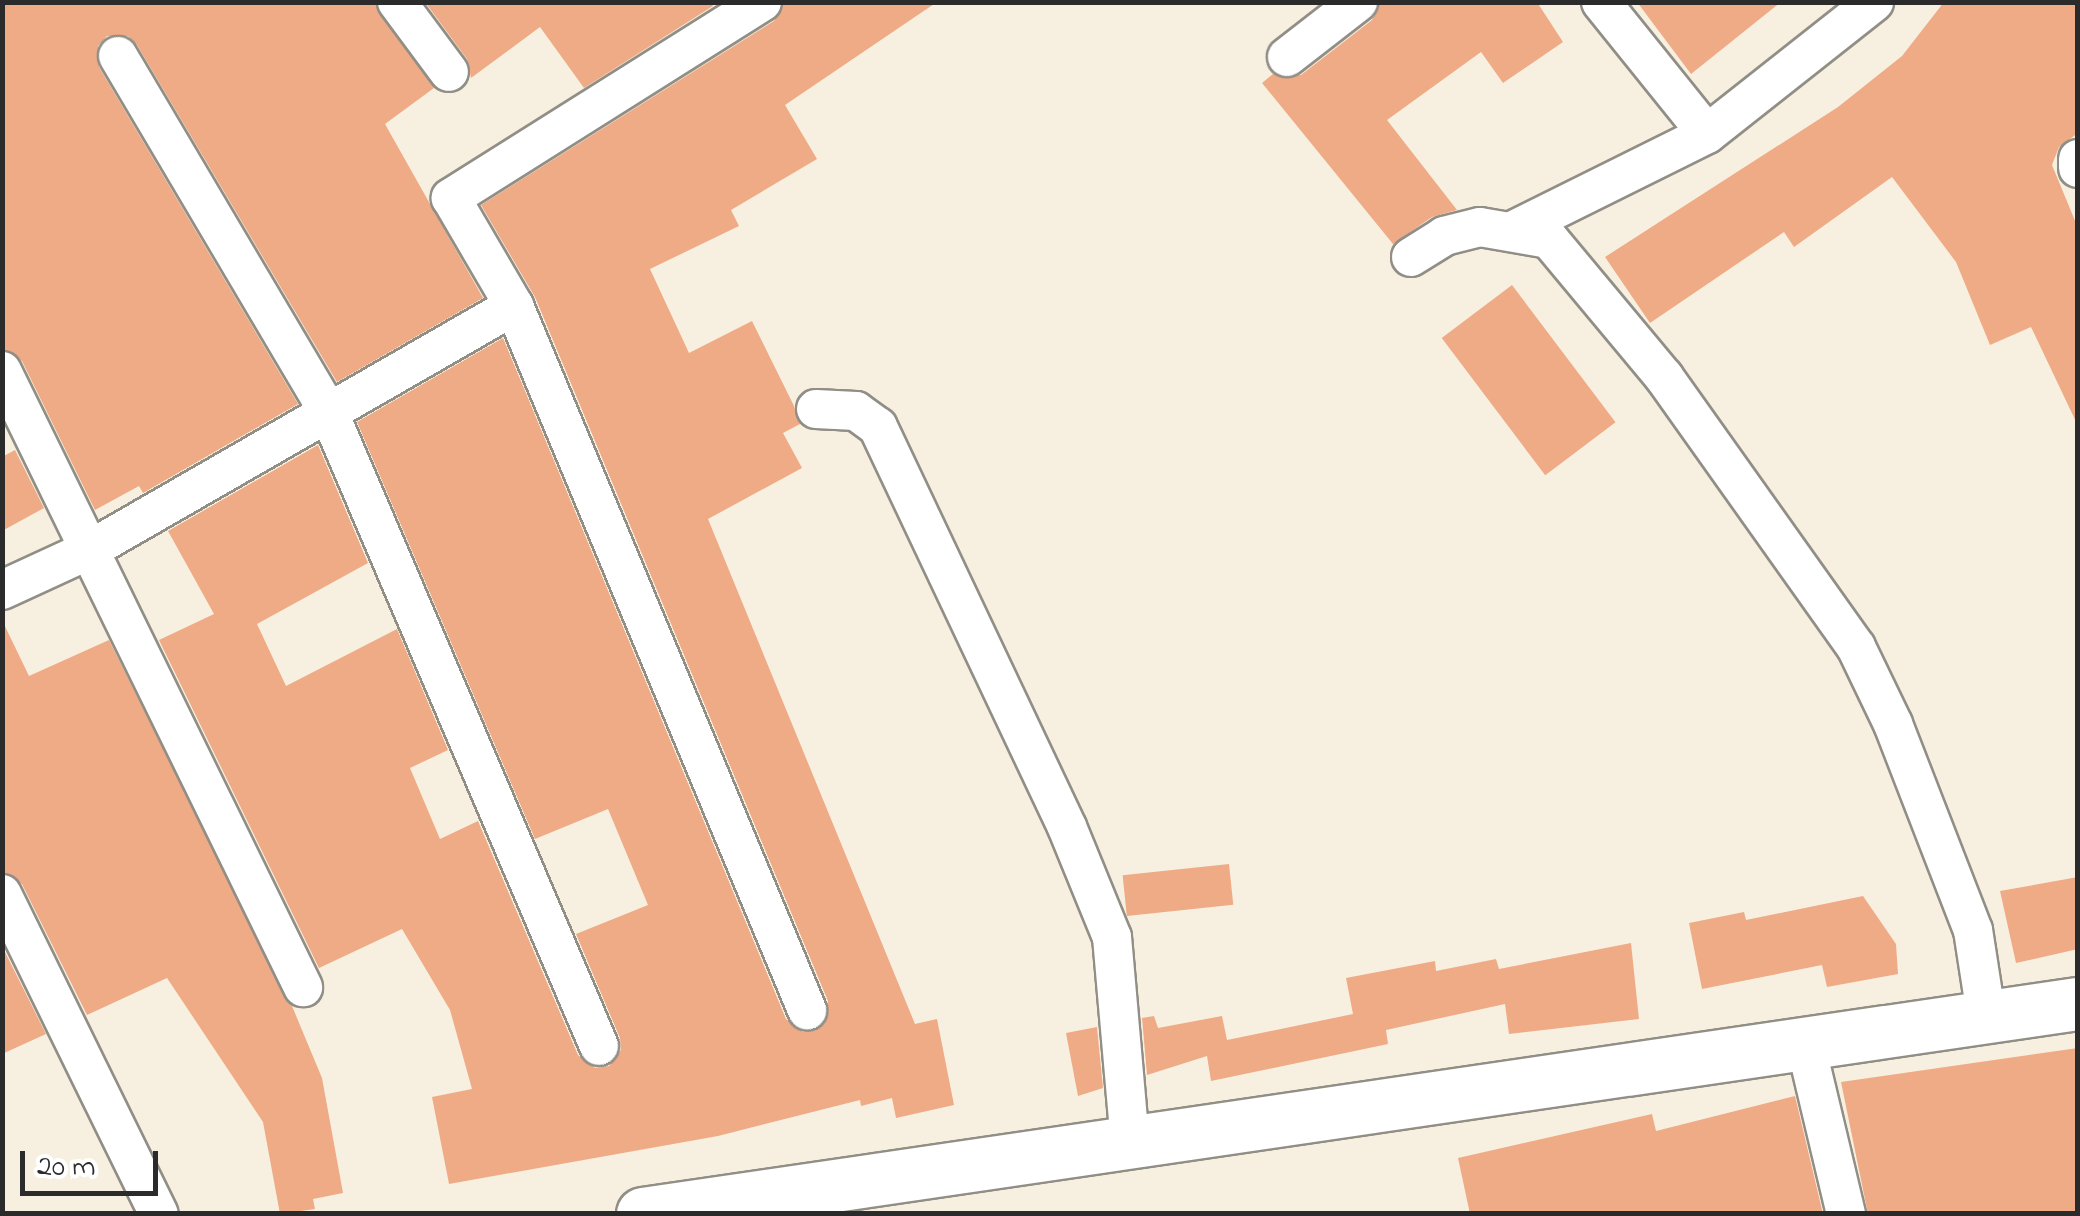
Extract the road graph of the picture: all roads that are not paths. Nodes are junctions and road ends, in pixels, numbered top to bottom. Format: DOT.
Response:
graph roads {
  1 [pos="397,2"];
  2 [pos="762,2"];
  3 [pos="1358,2"];
  4 [pos="1601,2"];
  5 [pos="1874,2"];
  6 [pos="118,56"];
  7 [pos="1287,58"];
  8 [pos="449,72"];
  9 [pos="1707,134"];
  10 [pos="2078,159"];
  11 [pos="2078,168"];
  12 [pos="1516,230"];
  13 [pos="1411,257"];
  14 [pos="514,306"];
  15 [pos="2,371"];
  16 [pos="816,410"];
  17 [pos="330,412"];
  18 [pos="91,549"];
  19 [pos="2,590"];
  20 [pos="2,894"];
  21 [pos="303,988"];
  22 [pos="2078,1004"];
  23 [pos="807,1010"];
  24 [pos="1986,1014"];
  25 [pos="599,1046"];
  26 [pos="1806,1046"];
  27 [pos="1130,1143"];
  28 [pos="159,1214"];
  29 [pos="643,1214"];
  30 [pos="1846,1214"];
  1 -- 8 [label="street"];
  2 -- 14 [label="street"];
  3 -- 7 [label="street"];
  4 -- 9 [label="street"];
  5 -- 9 [label="street"];
  6 -- 17 [label="street"];
  9 -- 12 [label="street"];
  10 -- 11 [label="street"];
  12 -- 13 [label="street"];
  12 -- 24 [label="street"];
  14 -- 17 [label="street"];
  14 -- 23 [label="street"];
  15 -- 18 [label="street"];
  16 -- 27 [label="street"];
  17 -- 18 [label="street"];
  17 -- 25 [label="street"];
  18 -- 19 [label="street"];
  18 -- 21 [label="street"];
  20 -- 28 [label="street"];
  22 -- 24 [label="street"];
  24 -- 26 [label="street"];
  26 -- 27 [label="street"];
  26 -- 30 [label="street"];
  27 -- 29 [label="street"];
}
